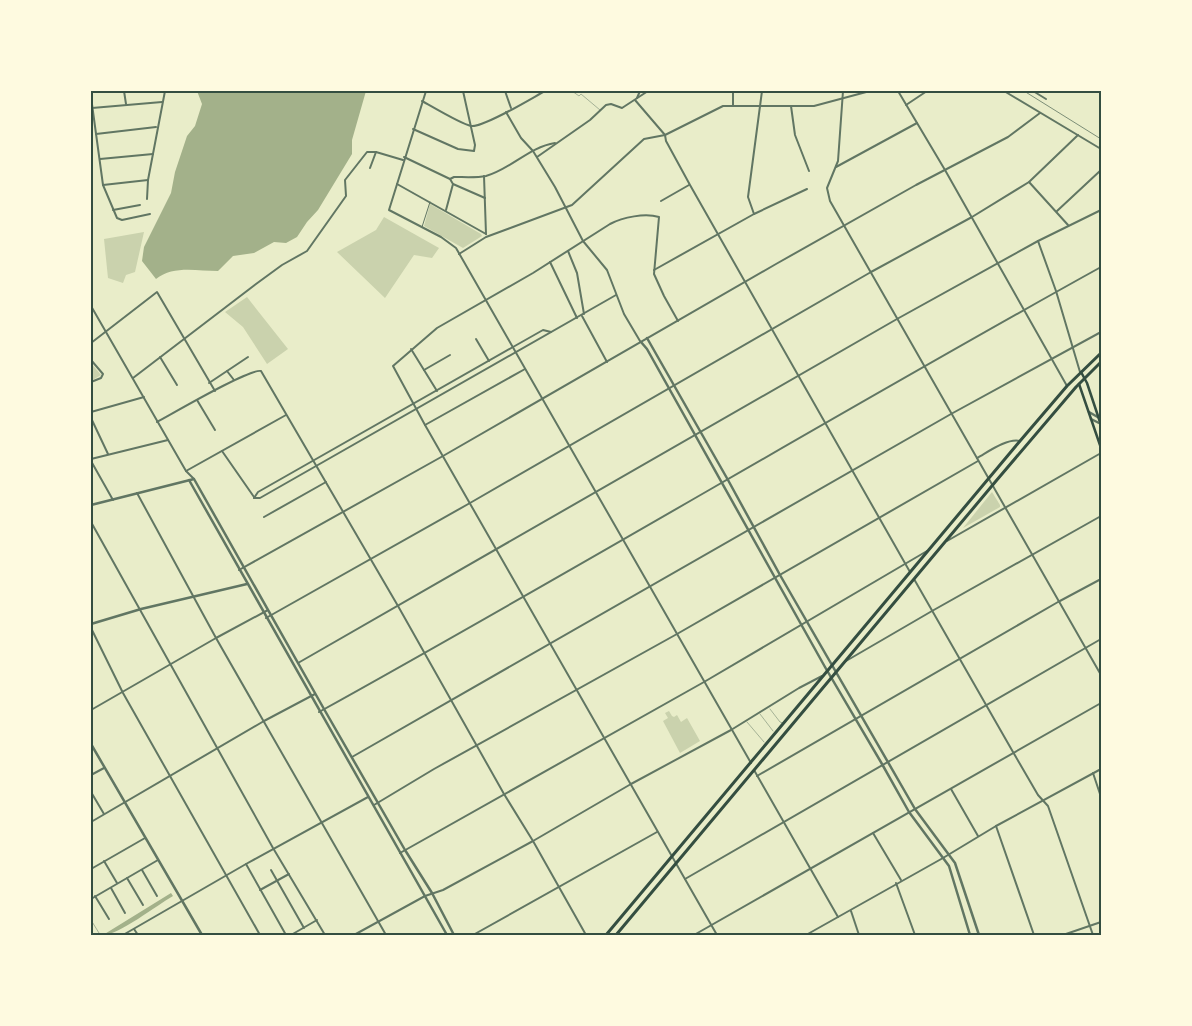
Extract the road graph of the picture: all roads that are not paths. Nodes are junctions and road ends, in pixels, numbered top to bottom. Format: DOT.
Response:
graph roads {
  1 [pos="124,91"];
  2 [pos="165,91"];
  3 [pos="426,91"];
  4 [pos="463,91"];
  5 [pos="505,91"];
  6 [pos="545,91"];
  7 [pos="572,91"];
  8 [pos="584,91"];
  9 [pos="640,91"];
  10 [pos="648,91"];
  11 [pos="733,91"];
  12 [pos="762,91"];
  13 [pos="843,91"];
  14 [pos="870,91"];
  15 [pos="898,91"];
  16 [pos="927,91"];
  17 [pos="1004,91"];
  18 [pos="1033,91"];
  19 [pos="581,94"];
  20 [pos="91,97"];
  21 [pos="843,99"];
  22 [pos="1046,99"];
  23 [pos="636,100"];
  24 [pos="422,101"];
  25 [pos="162,102"];
  26 [pos="126,104"];
  27 [pos="906,105"];
  28 [pos="732,106"];
  29 [pos="760,106"];
  30 [pos="791,106"];
  31 [pos="92,108"];
  32 [pos="511,109"];
  33 [pos="601,110"];
  34 [pos="506,112"];
  35 [pos="1040,113"];
  36 [pos="918,123"];
  37 [pos="471,126"];
  38 [pos="157,127"];
  39 [pos="413,129"];
  40 [pos="96,134"];
  41 [pos="1078,134"];
  42 [pos="665,135"];
  43 [pos="555,144"];
  44 [pos="1101,149"];
  45 [pos="533,151"];
  46 [pos="376,152"];
  47 [pos="153,154"];
  48 [pos="404,158"];
  49 [pos="536,158"];
  50 [pos="100,159"];
  51 [pos="836,167"];
  52 [pos="370,168"];
  53 [pos="945,170"];
  54 [pos="1101,170"];
  55 [pos="809,172"];
  56 [pos="484,176"];
  57 [pos="450,179"];
  58 [pos="148,180"];
  59 [pos="1029,182"];
  60 [pos="396,184"];
  61 [pos="454,184"];
  62 [pos="104,185"];
  63 [pos="690,185"];
  64 [pos="807,189"];
  65 [pos="485,198"];
  66 [pos="147,199"];
  67 [pos="661,201"];
  68 [pos="430,202"];
  69 [pos="140,205"];
  70 [pos="565,209"];
  71 [pos="113,210"];
  72 [pos="446,210"];
  73 [pos="1101,210"];
  74 [pos="1057,211"];
  75 [pos="150,214"];
  76 [pos="754,214"];
  77 [pos="972,217"];
  78 [pos="845,226"];
  79 [pos="1068,226"];
  80 [pos="422,227"];
  81 [pos="718,235"];
  82 [pos="486,236"];
  83 [pos="583,240"];
  84 [pos="1038,241"];
  85 [pos="568,251"];
  86 [pos="459,254"];
  87 [pos="550,262"];
  88 [pos="997,263"];
  89 [pos="1101,267"];
  90 [pos="654,270"];
  91 [pos="871,272"];
  92 [pos="746,281"];
  93 [pos="1056,291"];
  94 [pos="616,295"];
  95 [pos="486,301"];
  96 [pos="91,306"];
  97 [pos="1024,311"];
  98 [pos="583,315"];
  99 [pos="577,318"];
  100 [pos="897,319"];
  101 [pos="678,321"];
  102 [pos="772,329"];
  103 [pos="106,331"];
  104 [pos="1101,332"];
  105 [pos="551,333"];
  106 [pos="647,338"];
  107 [pos="476,339"];
  108 [pos="184,340"];
  109 [pos="641,342"];
  110 [pos="91,343"];
  111 [pos="512,347"];
  112 [pos="1072,348"];
  113 [pos="411,349"];
  114 [pos="515,352"];
  115 [pos="1101,353"];
  116 [pos="450,355"];
  117 [pos="160,357"];
  118 [pos="248,357"];
  119 [pos="1051,358"];
  120 [pos="91,360"];
  121 [pos="489,361"];
  122 [pos="607,362"];
  123 [pos="1101,362"];
  124 [pos="924,366"];
  125 [pos="525,369"];
  126 [pos="227,370"];
  127 [pos="424,370"];
  128 [pos="1081,372"];
  129 [pos="799,377"];
  130 [pos="133,378"];
  131 [pos="1084,379"];
  132 [pos="234,380"];
  133 [pos="91,382"];
  134 [pos="209,382"];
  135 [pos="1079,384"];
  136 [pos="675,385"];
  137 [pos="177,386"];
  138 [pos="1067,386"];
  139 [pos="668,389"];
  140 [pos="215,391"];
  141 [pos="437,391"];
  142 [pos="144,397"];
  143 [pos="542,399"];
  144 [pos="198,400"];
  145 [pos="414,404"];
  146 [pos="416,409"];
  147 [pos="91,412"];
  148 [pos="1089,412"];
  149 [pos="287,414"];
  150 [pos="951,414"];
  151 [pos="91,418"];
  152 [pos="1100,418"];
  153 [pos="1091,419"];
  154 [pos="158,422"];
  155 [pos="826,423"];
  156 [pos="1101,424"];
  157 [pos="425,425"];
  158 [pos="215,430"];
  159 [pos="702,432"];
  160 [pos="695,436"];
  161 [pos="168,440"];
  162 [pos="1020,441"];
  163 [pos="569,446"];
  164 [pos="1101,448"];
  165 [pos="222,451"];
  166 [pos="1101,453"];
  167 [pos="108,454"];
  168 [pos="443,456"];
  169 [pos="91,460"];
  170 [pos="314,460"];
  171 [pos="977,460"];
  172 [pos="316,465"];
  173 [pos="853,470"];
  174 [pos="186,471"];
  175 [pos="189,475"];
  176 [pos="989,478"];
  177 [pos="194,479"];
  178 [pos="189,480"];
  179 [pos="728,480"];
  180 [pos="326,482"];
  181 [pos="721,483"];
  182 [pos="993,485"];
  183 [pos="137,493"];
  184 [pos="596,493"];
  185 [pos="254,498"];
  186 [pos="113,500"];
  187 [pos="470,503"];
  188 [pos="91,505"];
  189 [pos="1006,508"];
  190 [pos="344,512"];
  191 [pos="1101,516"];
  192 [pos="264,517"];
  193 [pos="879,517"];
  194 [pos="91,522"];
  195 [pos="754,528"];
  196 [pos="748,530"];
  197 [pos="624,539"];
  198 [pos="943,543"];
  199 [pos="496,549"];
  200 [pos="929,550"];
  201 [pos="1031,555"];
  202 [pos="371,560"];
  203 [pos="906,563"];
  204 [pos="244,568"];
  205 [pos="239,570"];
  206 [pos="910,572"];
  207 [pos="780,575"];
  208 [pos="775,578"];
  209 [pos="914,578"];
  210 [pos="1101,579"];
  211 [pos="252,582"];
  212 [pos="247,584"];
  213 [pos="650,587"];
  214 [pos="523,596"];
  215 [pos="194,598"];
  216 [pos="1058,602"];
  217 [pos="398,606"];
  218 [pos="141,609"];
  219 [pos="268,610"];
  220 [pos="932,611"];
  221 [pos="263,612"];
  222 [pos="271,616"];
  223 [pos="266,618"];
  224 [pos="807,622"];
  225 [pos="91,624"];
  226 [pos="802,625"];
  227 [pos="91,628"];
  228 [pos="677,634"];
  229 [pos="216,638"];
  230 [pos="1101,639"];
  231 [pos="550,643"];
  232 [pos="1084,648"];
  233 [pos="424,653"];
  234 [pos="959,658"];
  235 [pos="846,661"];
  236 [pos="298,663"];
  237 [pos="832,664"];
  238 [pos="170,665"];
  239 [pos="827,670"];
  240 [pos="836,672"];
  241 [pos="1101,675"];
  242 [pos="822,676"];
  243 [pos="831,678"];
  244 [pos="704,682"];
  245 [pos="577,690"];
  246 [pos="123,693"];
  247 [pos="316,694"];
  248 [pos="310,697"];
  249 [pos="450,699"];
  250 [pos="1101,703"];
  251 [pos="986,705"];
  252 [pos="768,707"];
  253 [pos="91,710"];
  254 [pos="324,710"];
  255 [pos="319,712"];
  256 [pos="759,713"];
  257 [pos="861,715"];
  258 [pos="855,719"];
  259 [pos="264,721"];
  260 [pos="746,721"];
  261 [pos="784,723"];
  262 [pos="731,730"];
  263 [pos="776,733"];
  264 [pos="605,739"];
  265 [pos="91,744"];
  266 [pos="767,744"];
  267 [pos="477,746"];
  268 [pos="218,748"];
  269 [pos="1013,752"];
  270 [pos="352,757"];
  271 [pos="888,761"];
  272 [pos="751,763"];
  273 [pos="882,764"];
  274 [pos="105,767"];
  275 [pos="1101,768"];
  276 [pos="754,770"];
  277 [pos="1093,773"];
  278 [pos="91,775"];
  279 [pos="169,776"];
  280 [pos="757,776"];
  281 [pos="631,784"];
  282 [pos="951,788"];
  283 [pos="91,792"];
  284 [pos="504,794"];
  285 [pos="368,796"];
  286 [pos="92,797"];
  287 [pos="1101,797"];
  288 [pos="1043,801"];
  289 [pos="125,802"];
  290 [pos="378,803"];
  291 [pos="374,806"];
  292 [pos="915,809"];
  293 [pos="909,812"];
  294 [pos="104,814"];
  295 [pos="784,821"];
  296 [pos="91,822"];
  297 [pos="320,823"];
  298 [pos="996,826"];
  299 [pos="657,832"];
  300 [pos="873,833"];
  301 [pos="978,836"];
  302 [pos="146,838"];
  303 [pos="533,841"];
  304 [pos="274,848"];
  305 [pos="405,850"];
  306 [pos="400,853"];
  307 [pos="949,854"];
  308 [pos="672,857"];
  309 [pos="943,858"];
  310 [pos="158,860"];
  311 [pos="104,861"];
  312 [pos="246,864"];
  313 [pos="676,864"];
  314 [pos="811,868"];
  315 [pos="91,869"];
  316 [pos="142,870"];
  317 [pos="271,870"];
  318 [pos="289,874"];
  319 [pos="226,876"];
  320 [pos="127,878"];
  321 [pos="685,879"];
  322 [pos="901,880"];
  323 [pos="277,881"];
  324 [pos="896,883"];
  325 [pos="117,884"];
  326 [pos="558,887"];
  327 [pos="111,888"];
  328 [pos="260,890"];
  329 [pos="432,893"];
  330 [pos="96,896"];
  331 [pos="157,896"];
  332 [pos="425,896"];
  333 [pos="91,899"];
  334 [pos="182,902"];
  335 [pos="143,905"];
  336 [pos="851,910"];
  337 [pos="125,913"];
  338 [pos="838,917"];
  339 [pos="109,919"];
  340 [pos="91,920"];
  341 [pos="317,920"];
  342 [pos="378,921"];
  343 [pos="1101,922"];
  344 [pos="711,925"];
  345 [pos="1090,926"];
  346 [pos="304,928"];
  347 [pos="134,929"];
  348 [pos="99,933"];
  349 [pos="123,935"];
  350 [pos="138,935"];
  351 [pos="202,935"];
  352 [pos="260,935"];
  353 [pos="286,935"];
  354 [pos="292,935"];
  355 [pos="326,935"];
  356 [pos="354,935"];
  357 [pos="386,935"];
  358 [pos="447,935"];
  359 [pos="454,935"];
  360 [pos="474,935"];
  361 [pos="586,935"];
  362 [pos="606,935"];
  363 [pos="616,935"];
  364 [pos="694,935"];
  365 [pos="717,935"];
  366 [pos="806,935"];
  367 [pos="859,935"];
  368 [pos="915,935"];
  369 [pos="970,935"];
  370 [pos="979,935"];
  371 [pos="1034,935"];
  372 [pos="1063,935"];
  373 [pos="1093,935"];
  1 -- 26 [label="street"];
  2 -- 25 [label="street"];
  3 -- 24 [label="street"];
  4 -- 37 [label="street"];
  5 -- 32 [label="street"];
  6 -- 32 [label="street"];
  7 -- 19 [label="lane"];
  8 -- 19 [label="lane"];
  9 -- 23 [label="street"];
  10 -- 23 [label="street"];
  11 -- 28 [label="street"];
  12 -- 29 [label="street"];
  13 -- 21 [label="street"];
  14 -- 21 [label="street"];
  15 -- 27 [label="street"];
  16 -- 27 [label="street"];
  17 -- 35 [label="street"];
  18 -- 22 [label="street"];
  19 -- 33 [label="lane"];
  20 -- 31 [label="street"];
  21 -- 30 [label="street"];
  21 -- 51 [label="street"];
  23 -- 33 [label="street"];
  23 -- 42 [label="street"];
  24 -- 37 [label="street"];
  24 -- 39 [label="street"];
  25 -- 26 [label="street"];
  25 -- 38 [label="street"];
  26 -- 31 [label="street"];
  27 -- 36 [label="street"];
  28 -- 29 [label="street"];
  28 -- 42 [label="street"];
  29 -- 30 [label="street"];
  29 -- 76 [label="street"];
  30 -- 55 [label="street"];
  31 -- 40 [label="street"];
  32 -- 34 [label="street"];
  33 -- 43 [label="street"];
  34 -- 37 [label="street"];
  34 -- 45 [label="street"];
  35 -- 41 [label="street"];
  35 -- 53 [label="street"];
  36 -- 51 [label="street"];
  36 -- 53 [label="street"];
  37 -- 39 [label="street"];
  38 -- 40 [label="street"];
  38 -- 47 [label="street"];
  39 -- 48 [label="street"];
  40 -- 50 [label="street"];
  41 -- 44 [label="street"];
  41 -- 59 [label="street"];
  42 -- 63 [label="street"];
  42 -- 70 [label="street"];
  43 -- 45 [label="street"];
  43 -- 49 [label="street"];
  45 -- 49 [label="street"];
  45 -- 56 [label="street"];
  46 -- 48 [label="street"];
  46 -- 52 [label="street"];
  46 -- 108 [label="street"];
  47 -- 50 [label="street"];
  47 -- 58 [label="street"];
  48 -- 57 [label="street"];
  48 -- 60 [label="street"];
  49 -- 70 [label="street"];
  50 -- 62 [label="street"];
  51 -- 78 [label="street"];
  53 -- 77 [label="street"];
  53 -- 78 [label="street"];
  54 -- 74 [label="street"];
  56 -- 57 [label="street"];
  56 -- 65 [label="street"];
  57 -- 61 [label="street"];
  58 -- 62 [label="street"];
  58 -- 66 [label="street"];
  59 -- 74 [label="street"];
  59 -- 77 [label="street"];
  60 -- 68 [label="street"];
  60 -- 80 [label="street"];
  61 -- 65 [label="street"];
  61 -- 72 [label="street"];
  62 -- 71 [label="street"];
  63 -- 67 [label="street"];
  63 -- 81 [label="street"];
  64 -- 76 [label="street"];
  65 -- 82 [label="street"];
  68 -- 72 [label="street"];
  68 -- 80 [label="street"];
  69 -- 71 [label="street"];
  70 -- 82 [label="street"];
  70 -- 83 [label="street"];
  71 -- 75 [label="street"];
  72 -- 82 [label="street"];
  73 -- 79 [label="street"];
  74 -- 79 [label="street"];
  76 -- 81 [label="street"];
  77 -- 88 [label="street"];
  77 -- 91 [label="street"];
  78 -- 91 [label="street"];
  78 -- 92 [label="street"];
  79 -- 84 [label="street"];
  80 -- 86 [label="street"];
  81 -- 90 [label="street"];
  81 -- 92 [label="street"];
  82 -- 86 [label="street"];
  83 -- 85 [label="street"];
  83 -- 90 [label="street"];
  83 -- 94 [label="street"];
  84 -- 88 [label="street"];
  84 -- 93 [label="street"];
  85 -- 87 [label="street"];
  85 -- 98 [label="street"];
  86 -- 95 [label="street"];
  87 -- 95 [label="street"];
  87 -- 99 [label="street"];
  88 -- 97 [label="street"];
  88 -- 100 [label="street"];
  89 -- 93 [label="street"];
  90 -- 101 [label="street"];
  91 -- 100 [label="street"];
  91 -- 102 [label="street"];
  92 -- 101 [label="street"];
  92 -- 102 [label="street"];
  93 -- 97 [label="street"];
  93 -- 112 [label="street"];
  94 -- 98 [label="street"];
  94 -- 109 [label="street"];
  95 -- 111 [label="street"];
  95 -- 113 [label="street"];
  96 -- 103 [label="street"];
  97 -- 119 [label="street"];
  97 -- 124 [label="street"];
  98 -- 99 [label="street"];
  98 -- 122 [label="street"];
  99 -- 105 [label="street"];
  100 -- 124 [label="street"];
  100 -- 129 [label="street"];
  101 -- 106 [label="street"];
  102 -- 129 [label="street"];
  102 -- 136 [label="street"];
  103 -- 108 [label="street"];
  103 -- 110 [label="street"];
  103 -- 130 [label="street"];
  104 -- 112 [label="street"];
  105 -- 111 [label="street"];
  105 -- 114 [label="street"];
  106 -- 109 [label="street"];
  106 -- 136 [label="street"];
  107 -- 121 [label="street"];
  108 -- 117 [label="street"];
  108 -- 134 [label="street"];
  109 -- 122 [label="street"];
  109 -- 139 [label="street"];
  111 -- 114 [label="street"];
  111 -- 121 [label="street"];
  112 -- 119 [label="street"];
  112 -- 128 [label="street"];
  113 -- 127 [label="street"];
  113 -- 145 [label="street"];
  114 -- 125 [label="street"];
  114 -- 146 [label="street"];
  115 -- 128 [label="main road"];
  116 -- 127 [label="street"];
  117 -- 130 [label="street"];
  117 -- 137 [label="street"];
  118 -- 126 [label="street"];
  119 -- 138 [label="street"];
  119 -- 150 [label="street"];
  120 -- 133 [label="street"];
  121 -- 141 [label="street"];
  122 -- 143 [label="street"];
  123 -- 131 [label="main road"];
  124 -- 150 [label="street"];
  124 -- 155 [label="street"];
  125 -- 143 [label="street"];
  125 -- 157 [label="street"];
  126 -- 132 [label="street"];
  126 -- 134 [label="street"];
  127 -- 141 [label="street"];
  128 -- 131 [label="main road"];
  128 -- 138 [label="main road"];
  129 -- 155 [label="street"];
  129 -- 159 [label="street"];
  130 -- 142 [label="street"];
  131 -- 135 [label="main road"];
  131 -- 152 [label="main road"];
  132 -- 140 [label="street"];
  132 -- 149 [label="street"];
  134 -- 140 [label="street"];
  135 -- 148 [label="main road"];
  135 -- 182 [label="main road"];
  136 -- 139 [label="street"];
  136 -- 159 [label="street"];
  138 -- 162 [label="main road"];
  139 -- 160 [label="street"];
  139 -- 163 [label="street"];
  140 -- 144 [label="street"];
  141 -- 145 [label="street"];
  142 -- 147 [label="street"];
  142 -- 154 [label="street"];
  143 -- 163 [label="street"];
  143 -- 168 [label="street"];
  144 -- 154 [label="street"];
  144 -- 158 [label="street"];
  145 -- 146 [label="street"];
  145 -- 170 [label="street"];
  146 -- 157 [label="street"];
  146 -- 172 [label="street"];
  148 -- 152 [label="street"];
  148 -- 153 [label="main road"];
  149 -- 165 [label="street"];
  149 -- 170 [label="street"];
  150 -- 171 [label="street"];
  150 -- 173 [label="street"];
  151 -- 167 [label="street"];
  152 -- 156 [label="main road"];
  153 -- 156 [label="street"];
  153 -- 164 [label="main road"];
  154 -- 161 [label="street"];
  155 -- 173 [label="street"];
  155 -- 179 [label="street"];
  157 -- 168 [label="street"];
  159 -- 160 [label="street"];
  159 -- 179 [label="street"];
  160 -- 181 [label="street"];
  160 -- 184 [label="street"];
  161 -- 167 [label="street"];
  161 -- 174 [label="street"];
  162 -- 171 [label="street"];
  162 -- 176 [label="main road"];
  163 -- 184 [label="street"];
  163 -- 187 [label="street"];
  165 -- 174 [label="street"];
  165 -- 185 [label="street"];
  166 -- 189 [label="street"];
  167 -- 169 [label="street"];
  168 -- 187 [label="street"];
  168 -- 190 [label="street"];
  169 -- 186 [label="street"];
  170 -- 172 [label="street"];
  170 -- 185 [label="street"];
  171 -- 176 [label="street"];
  171 -- 193 [label="street"];
  172 -- 180 [label="street"];
  172 -- 185 [label="street"];
  173 -- 193 [label="street"];
  173 -- 195 [label="street"];
  174 -- 175 [label="street"];
  175 -- 177 [label="street"];
  175 -- 178 [label="street"];
  176 -- 182 [label="street"];
  176 -- 200 [label="main road"];
  177 -- 178 [label="street"];
  177 -- 204 [label="street"];
  178 -- 183 [label="street"];
  178 -- 205 [label="street"];
  179 -- 181 [label="street"];
  179 -- 195 [label="street"];
  180 -- 190 [label="street"];
  180 -- 192 [label="street"];
  181 -- 196 [label="street"];
  181 -- 197 [label="street"];
  182 -- 189 [label="street"];
  182 -- 198 [label="main road"];
  183 -- 186 [label="street"];
  183 -- 215 [label="street"];
  184 -- 197 [label="street"];
  184 -- 199 [label="street"];
  186 -- 188 [label="street"];
  187 -- 199 [label="street"];
  187 -- 202 [label="street"];
  189 -- 198 [label="street"];
  189 -- 201 [label="street"];
  190 -- 202 [label="street"];
  190 -- 204 [label="street"];
  191 -- 201 [label="street"];
  193 -- 203 [label="street"];
  193 -- 207 [label="street"];
  194 -- 218 [label="street"];
  195 -- 196 [label="street"];
  195 -- 207 [label="street"];
  196 -- 208 [label="street"];
  196 -- 213 [label="street"];
  197 -- 213 [label="street"];
  197 -- 214 [label="street"];
  198 -- 209 [label="main road"];
  199 -- 214 [label="street"];
  199 -- 217 [label="street"];
  200 -- 203 [label="street"];
  200 -- 206 [label="main road"];
  201 -- 216 [label="street"];
  201 -- 220 [label="street"];
  202 -- 217 [label="street"];
  202 -- 222 [label="street"];
  203 -- 206 [label="street"];
  203 -- 224 [label="street"];
  204 -- 205 [label="street"];
  204 -- 211 [label="street"];
  205 -- 212 [label="street"];
  206 -- 237 [label="main road"];
  207 -- 208 [label="street"];
  207 -- 224 [label="street"];
  208 -- 226 [label="street"];
  208 -- 228 [label="street"];
  209 -- 220 [label="street"];
  209 -- 235 [label="main road"];
  210 -- 216 [label="street"];
  211 -- 212 [label="street"];
  211 -- 219 [label="street"];
  212 -- 215 [label="street"];
  212 -- 221 [label="street"];
  213 -- 228 [label="street"];
  213 -- 231 [label="street"];
  214 -- 231 [label="street"];
  214 -- 233 [label="street"];
  215 -- 218 [label="street"];
  215 -- 229 [label="street"];
  216 -- 232 [label="street"];
  216 -- 234 [label="street"];
  217 -- 233 [label="street"];
  217 -- 236 [label="street"];
  218 -- 225 [label="street"];
  218 -- 238 [label="street"];
  219 -- 221 [label="street"];
  219 -- 222 [label="street"];
  220 -- 234 [label="street"];
  220 -- 235 [label="street"];
  221 -- 223 [label="street"];
  221 -- 229 [label="street"];
  222 -- 223 [label="street"];
  222 -- 236 [label="street"];
  223 -- 248 [label="street"];
  224 -- 226 [label="street"];
  224 -- 237 [label="street"];
  226 -- 239 [label="street"];
  226 -- 244 [label="street"];
  227 -- 246 [label="street"];
  228 -- 244 [label="street"];
  228 -- 245 [label="street"];
  229 -- 238 [label="street"];
  229 -- 259 [label="street"];
  230 -- 232 [label="street"];
  231 -- 245 [label="street"];
  231 -- 249 [label="street"];
  232 -- 241 [label="street"];
  232 -- 251 [label="street"];
  233 -- 249 [label="street"];
  233 -- 254 [label="street"];
  234 -- 251 [label="street"];
  234 -- 257 [label="street"];
  235 -- 240 [label="main road"];
  236 -- 247 [label="street"];
  237 -- 239 [label="main road"];
  237 -- 240 [label="street"];
  238 -- 246 [label="street"];
  238 -- 268 [label="street"];
  239 -- 242 [label="main road"];
  239 -- 243 [label="street"];
  240 -- 243 [label="main road"];
  240 -- 257 [label="street"];
  242 -- 252 [label="street"];
  242 -- 261 [label="main road"];
  243 -- 258 [label="street"];
  243 -- 276 [label="main road"];
  244 -- 262 [label="street"];
  244 -- 264 [label="street"];
  245 -- 264 [label="street"];
  245 -- 267 [label="street"];
  246 -- 253 [label="street"];
  246 -- 279 [label="street"];
  247 -- 248 [label="street"];
  247 -- 254 [label="street"];
  248 -- 255 [label="street"];
  248 -- 259 [label="street"];
  249 -- 267 [label="street"];
  249 -- 270 [label="street"];
  250 -- 269 [label="street"];
  251 -- 269 [label="street"];
  251 -- 271 [label="street"];
  252 -- 256 [label="street"];
  252 -- 261 [label="lane"];
  254 -- 255 [label="street"];
  254 -- 270 [label="street"];
  255 -- 285 [label="street"];
  256 -- 260 [label="street"];
  256 -- 263 [label="lane"];
  257 -- 258 [label="street"];
  257 -- 271 [label="street"];
  258 -- 273 [label="street"];
  258 -- 280 [label="street"];
  259 -- 268 [label="street"];
  259 -- 297 [label="street"];
  260 -- 262 [label="street"];
  260 -- 266 [label="lane"];
  261 -- 263 [label="main road"];
  262 -- 272 [label="street"];
  262 -- 281 [label="street"];
  263 -- 266 [label="main road"];
  264 -- 281 [label="street"];
  264 -- 284 [label="street"];
  265 -- 274 [label="street"];
  266 -- 272 [label="main road"];
  267 -- 284 [label="street"];
  267 -- 290 [label="street"];
  268 -- 279 [label="street"];
  268 -- 304 [label="street"];
  269 -- 282 [label="street"];
  269 -- 288 [label="street"];
  270 -- 290 [label="street"];
  271 -- 273 [label="street"];
  271 -- 292 [label="street"];
  272 -- 308 [label="main road"];
  273 -- 293 [label="street"];
  273 -- 295 [label="street"];
  274 -- 278 [label="street"];
  274 -- 289 [label="street"];
  275 -- 277 [label="street"];
  276 -- 280 [label="street"];
  276 -- 313 [label="main road"];
  277 -- 287 [label="street"];
  277 -- 288 [label="street"];
  279 -- 289 [label="street"];
  279 -- 319 [label="street"];
  280 -- 295 [label="street"];
  281 -- 299 [label="street"];
  281 -- 303 [label="street"];
  282 -- 292 [label="street"];
  282 -- 301 [label="street"];
  283 -- 286 [label="street"];
  284 -- 303 [label="street"];
  284 -- 305 [label="street"];
  285 -- 291 [label="street"];
  285 -- 297 [label="street"];
  286 -- 294 [label="street"];
  288 -- 298 [label="street"];
  288 -- 345 [label="street"];
  289 -- 294 [label="street"];
  289 -- 302 [label="street"];
  290 -- 291 [label="street"];
  290 -- 305 [label="street"];
  291 -- 306 [label="street"];
  292 -- 293 [label="street"];
  292 -- 307 [label="street"];
  293 -- 300 [label="street"];
  293 -- 309 [label="street"];
  294 -- 296 [label="street"];
  295 -- 314 [label="street"];
  295 -- 321 [label="street"];
  297 -- 304 [label="street"];
  297 -- 342 [label="street"];
  298 -- 301 [label="street"];
  298 -- 371 [label="street"];
  299 -- 308 [label="street"];
  299 -- 326 [label="street"];
  300 -- 314 [label="street"];
  300 -- 322 [label="street"];
  301 -- 307 [label="street"];
  302 -- 310 [label="street"];
  302 -- 311 [label="street"];
  303 -- 326 [label="street"];
  303 -- 329 [label="street"];
  304 -- 312 [label="street"];
  304 -- 318 [label="street"];
  305 -- 306 [label="street"];
  305 -- 329 [label="street"];
  306 -- 332 [label="street"];
  307 -- 309 [label="street"];
  307 -- 370 [label="street"];
  308 -- 313 [label="street"];
  308 -- 362 [label="main road"];
  309 -- 322 [label="street"];
  309 -- 369 [label="street"];
  310 -- 316 [label="street"];
  310 -- 334 [label="street"];
  311 -- 315 [label="street"];
  311 -- 325 [label="street"];
  312 -- 319 [label="street"];
  312 -- 328 [label="street"];
  313 -- 321 [label="street"];
  313 -- 363 [label="main road"];
  314 -- 338 [label="street"];
  314 -- 344 [label="street"];
  316 -- 320 [label="street"];
  316 -- 331 [label="street"];
  317 -- 323 [label="street"];
  318 -- 323 [label="street"];
  318 -- 341 [label="street"];
  319 -- 334 [label="street"];
  319 -- 352 [label="street"];
  320 -- 325 [label="street"];
  320 -- 335 [label="street"];
  321 -- 344 [label="street"];
  322 -- 324 [label="street"];
  323 -- 328 [label="street"];
  323 -- 346 [label="street"];
  324 -- 336 [label="street"];
  324 -- 368 [label="street"];
  325 -- 327 [label="street"];
  326 -- 360 [label="street"];
  326 -- 361 [label="street"];
  327 -- 330 [label="street"];
  327 -- 337 [label="street"];
  328 -- 353 [label="street"];
  329 -- 332 [label="street"];
  329 -- 359 [label="street"];
  330 -- 333 [label="street"];
  330 -- 339 [label="street"];
  332 -- 342 [label="street"];
  332 -- 358 [label="street"];
  334 -- 347 [label="street"];
  334 -- 351 [label="street"];
  336 -- 338 [label="street"];
  336 -- 367 [label="street"];
  338 -- 366 [label="street"];
  340 -- 348 [label="lane"];
  341 -- 346 [label="street"];
  341 -- 355 [label="street"];
  342 -- 356 [label="street"];
  342 -- 357 [label="street"];
  343 -- 345 [label="street"];
  344 -- 364 [label="street"];
  344 -- 365 [label="street"];
  345 -- 372 [label="street"];
  345 -- 373 [label="street"];
  346 -- 354 [label="street"];
  347 -- 349 [label="street"];
  347 -- 350 [label="street"];
}
